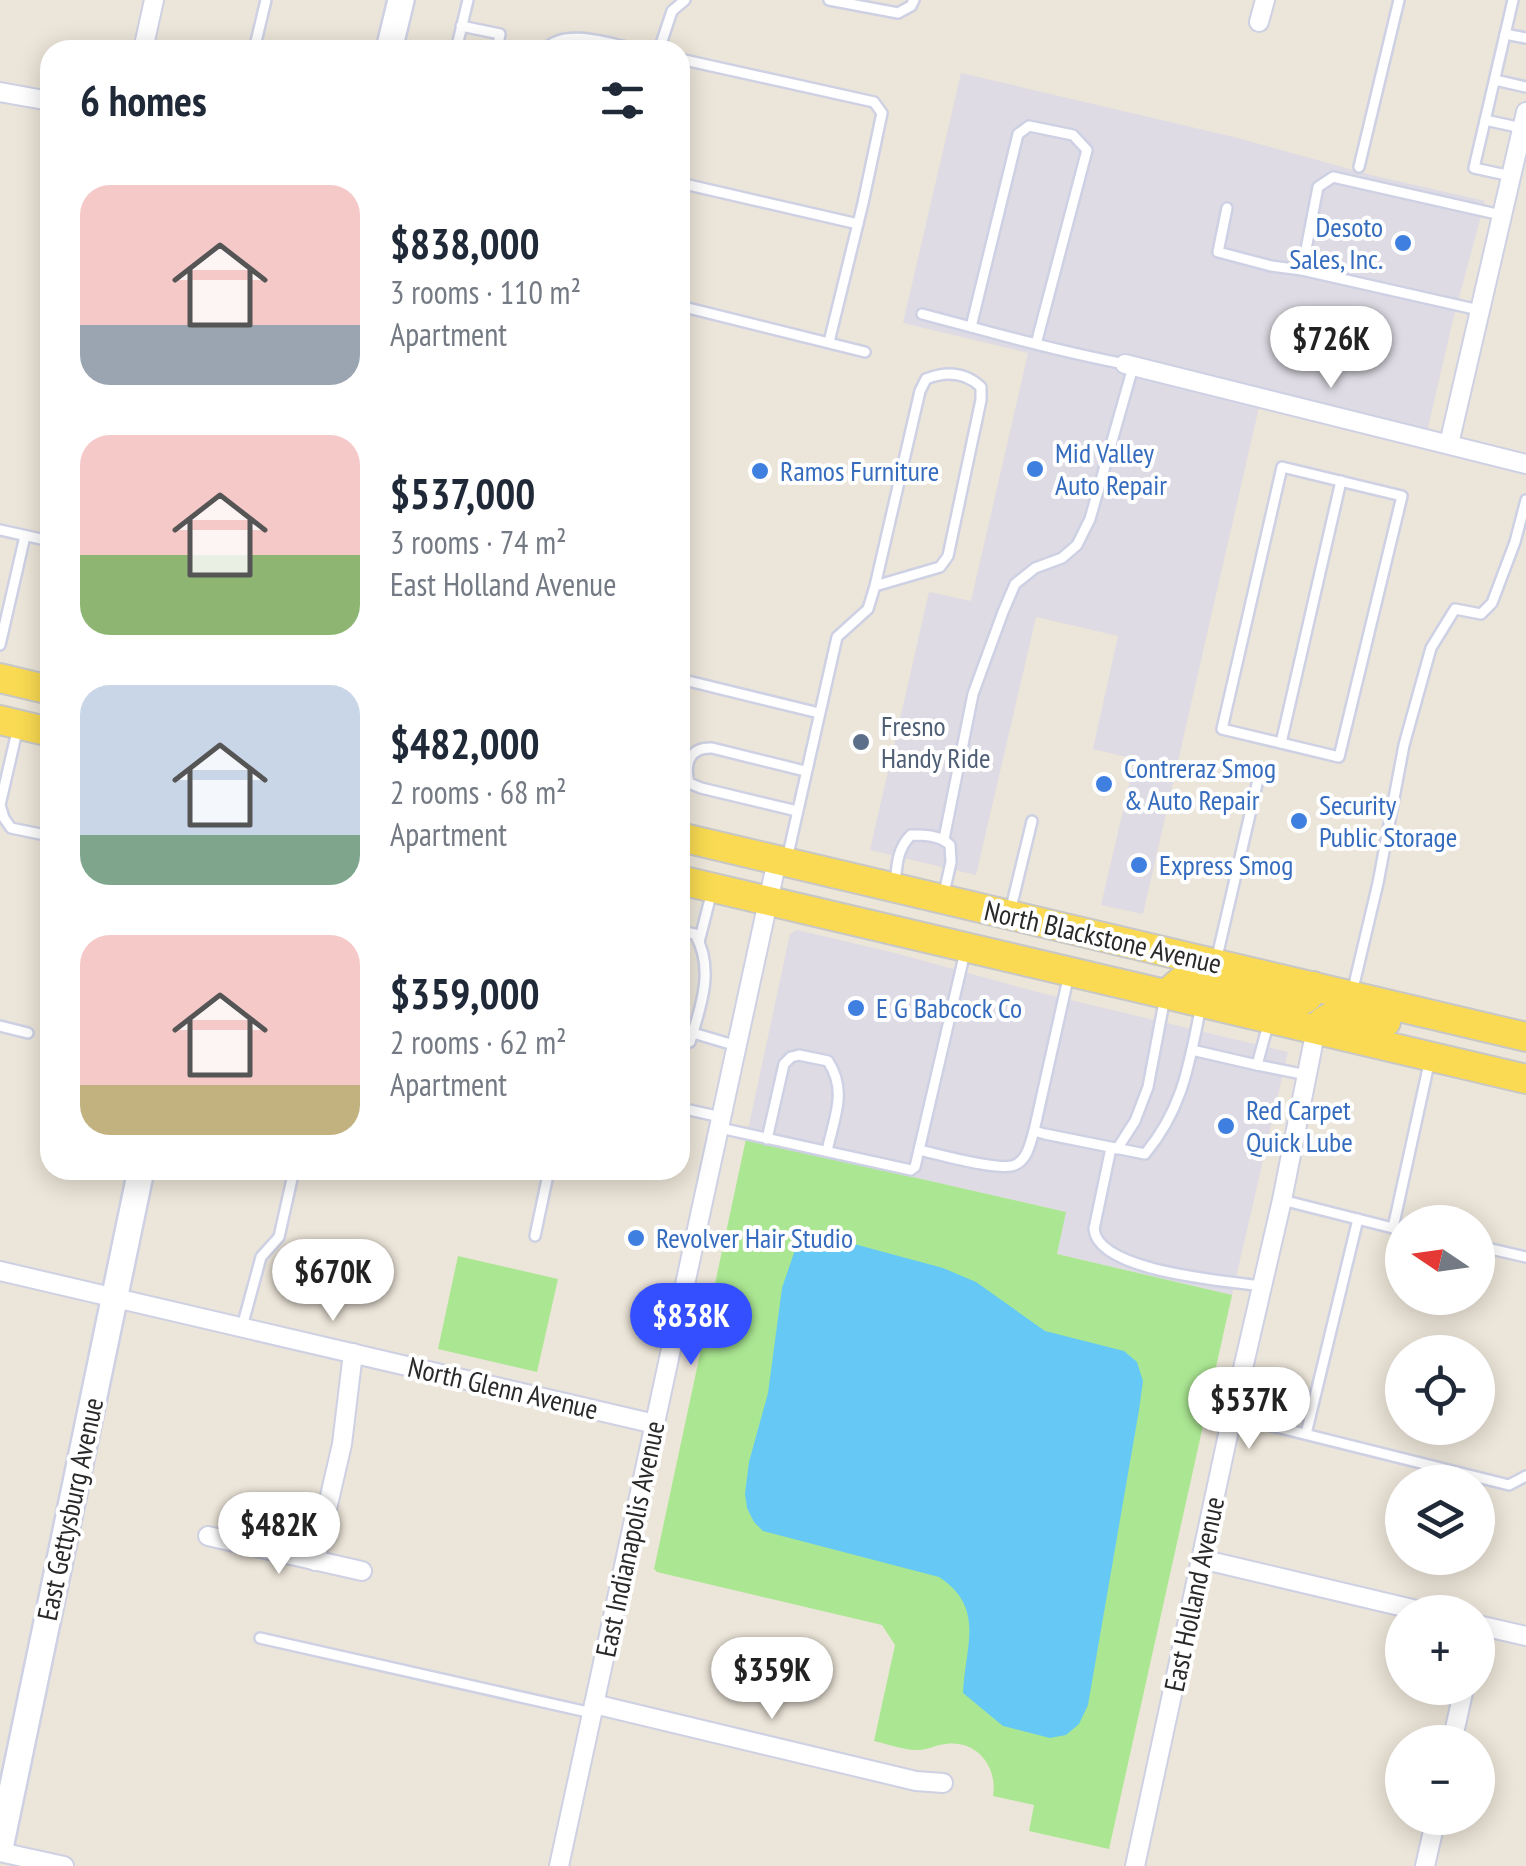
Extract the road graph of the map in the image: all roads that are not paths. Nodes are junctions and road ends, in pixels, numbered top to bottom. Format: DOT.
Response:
graph roads {
  1 [pos="154,0"];
  2 [pos="266,0"];
  3 [pos="401,0"];
  4 [pos="468,0"];
  5 [pos="685,0"];
  6 [pos="829,0"];
  7 [pos="914,0"];
  8 [pos="1265,0"];
  9 [pos="1399,0"];
  10 [pos="1513,0"];
  11 [pos="1260,22"];
  12 [pos="461,26"];
  13 [pos="1505,34"];
  14 [pos="1526,38"];
  15 [pos="145,40"];
  16 [pos="256,40"];
  17 [pos="391,40"];
  18 [pos="458,40"];
  19 [pos="499,40"];
  20 [pos="558,40"];
  21 [pos="591,40"];
  22 [pos="662,40"];
  23 [pos="690,60"];
  24 [pos="1495,80"];
  25 [pos="1526,87"];
  26 [pos="0,92"];
  27 [pos="40,98"];
  28 [pos="1486,120"];
  29 [pos="1524,120"];
  30 [pos="1359,167"];
  31 [pos="1511,176"];
  32 [pos="690,185"];
  33 [pos="1227,208"];
  34 [pos="1502,215"];
  35 [pos="858,224"];
  36 [pos="1302,270"];
  37 [pos="690,308"];
  38 [pos="1480,310"];
  39 [pos="922,314"];
  40 [pos="971,327"];
  41 [pos="829,342"];
  42 [pos="1036,344"];
  43 [pos="865,352"];
  44 [pos="1129,365"];
  45 [pos="1449,444"];
  46 [pos="1526,464"];
  47 [pos="1342,481"];
  48 [pos="1526,500"];
  49 [pos="0,530"];
  50 [pos="25,536"];
  51 [pos="40,539"];
  52 [pos="875,586"];
  53 [pos="0,645"];
  54 [pos="0,678"];
  55 [pos="690,681"];
  56 [pos="40,688"];
  57 [pos="819,713"];
  58 [pos="9,722"];
  59 [pos="40,730"];
  60 [pos="1281,743"];
  61 [pos="690,755"];
  62 [pos="805,771"];
  63 [pos="1260,771"];
  64 [pos="3,779"];
  65 [pos="690,783"];
  66 [pos="797,811"];
  67 [pos="1032,821"];
  68 [pos="40,834"];
  69 [pos="690,839"];
  70 [pos="944,839"];
  71 [pos="781,861"];
  72 [pos="690,882"];
  73 [pos="894,887"];
  74 [pos="714,888"];
  75 [pos="942,898"];
  76 [pos="768,900"];
  77 [pos="1010,914"];
  78 [pos="690,933"];
  79 [pos="699,942"];
  80 [pos="966,947"];
  81 [pos="1215,963"];
  82 [pos="1070,971"];
  83 [pos="1314,986"];
  84 [pos="1166,994"];
  85 [pos="1352,996"];
  86 [pos="1201,1002"];
  87 [pos="1270,1019"];
  88 [pos="1469,1023"];
  89 [pos="0,1026"];
  90 [pos="1316,1029"];
  91 [pos="28,1033"];
  92 [pos="693,1033"];
  93 [pos="1526,1036"];
  94 [pos="690,1042"];
  95 [pos="737,1046"];
  96 [pos="1192,1050"];
  97 [pos="1431,1056"];
  98 [pos="1258,1064"];
  99 [pos="1307,1075"];
  100 [pos="1526,1079"];
  101 [pos="690,1112"];
  102 [pos="720,1122"];
  103 [pos="1034,1131"];
  104 [pos="767,1138"];
  105 [pos="1114,1148"];
  106 [pos="919,1150"];
  107 [pos="826,1151"];
  108 [pos="138,1180"];
  109 [pos="292,1180"];
  110 [pos="547,1180"];
  111 [pos="1282,1200"];
  112 [pos="1403,1205"];
  113 [pos="1358,1219"];
  114 [pos="1385,1226"];
  115 [pos="535,1236"];
  116 [pos="1495,1250"];
  117 [pos="1526,1257"];
  118 [pos="0,1271"];
  119 [pos="1262,1286"];
  120 [pos="114,1298"];
  121 [pos="242,1328"];
  122 [pos="354,1354"];
  123 [pos="1232,1416"];
  124 [pos="654,1424"];
  125 [pos="1306,1434"];
  126 [pos="1526,1476"];
  127 [pos="208,1536"];
  128 [pos="1201,1559"];
  129 [pos="315,1560"];
  130 [pos="362,1571"];
  131 [pos="1385,1603"];
  132 [pos="1495,1629"];
  133 [pos="1526,1636"];
  134 [pos="260,1638"];
  135 [pos="593,1709"];
  136 [pos="943,1784"];
  137 [pos="1432,1835"];
  138 [pos="0,1850"];
  139 [pos="64,1866"];
  140 [pos="559,1866"];
  141 [pos="1135,1866"];
  142 [pos="1426,1866"];
  1 -- 15 [label="street"];
  2 -- 16 [label="lane"];
  3 -- 17 [label="street"];
  4 -- 12 [label="lane"];
  5 -- 22 [label="lane"];
  6 -- 7 [label="lane"];
  8 -- 11 [label="street"];
  9 -- 30 [label="lane"];
  10 -- 13 [label="lane"];
  12 -- 18 [label="lane"];
  12 -- 19 [label="lane"];
  13 -- 14 [label="lane"];
  13 -- 24 [label="lane"];
  20 -- 21 [label="lane"];
  23 -- 35 [label="lane"];
  24 -- 25 [label="lane"];
  24 -- 28 [label="lane"];
  26 -- 27 [label="street"];
  28 -- 29 [label="lane"];
  28 -- 31 [label="lane"];
  29 -- 31 [label="street"];
  31 -- 34 [label="street"];
  32 -- 35 [label="lane"];
  33 -- 36 [label="lane"];
  34 -- 36 [label="lane"];
  34 -- 38 [label="street"];
  35 -- 41 [label="lane"];
  36 -- 38 [label="lane"];
  37 -- 41 [label="lane"];
  38 -- 45 [label="street"];
  39 -- 40 [label="lane"];
  40 -- 42 [label="lane"];
  40 -- 42 [label="lane"];
  41 -- 43 [label="lane"];
  42 -- 44 [label="lane"];
  44 -- 45 [label="street"];
  44 -- 70 [label="lane"];
  45 -- 46 [label="street"];
  47 -- 60 [label="lane"];
  47 -- 60 [label="lane"];
  47 -- 60 [label="lane"];
  48 -- 85 [label="lane"];
  49 -- 50 [label="lane"];
  50 -- 51 [label="lane"];
  50 -- 53 [label="lane"];
  52 -- 52 [label="lane"];
  52 -- 57 [label="lane"];
  54 -- 56 [label="main road"];
  55 -- 57 [label="lane"];
  57 -- 62 [label="lane"];
  58 -- 59 [label="main road"];
  58 -- 64 [label="lane"];
  61 -- 62 [label="lane"];
  62 -- 66 [label="lane"];
  63 -- 81 [label="lane"];
  64 -- 68 [label="lane"];
  65 -- 66 [label="lane"];
  66 -- 71 [label="lane"];
  67 -- 77 [label="lane"];
  69 -- 71 [label="main road, North Blackstone Avenue"];
  70 -- 73 [label="lane"];
  70 -- 75 [label="lane"];
  71 -- 73 [label="main road, North Blackstone Avenue"];
  71 -- 76 [label="street, East Indianapolis Avenue"];
  72 -- 74 [label="main road, North Blackstone Avenue"];
  73 -- 75 [label="main road, North Blackstone Avenue"];
  74 -- 76 [label="main road, North Blackstone Avenue"];
  74 -- 79 [label="lane"];
  75 -- 77 [label="main road, North Blackstone Avenue"];
  76 -- 80 [label="main road, North Blackstone Avenue"];
  76 -- 95 [label="street, East Indianapolis Avenue"];
  77 -- 81 [label="main road, North Blackstone Avenue"];
  78 -- 79 [label="lane"];
  79 -- 92 [label="lane"];
  80 -- 82 [label="main road, North Blackstone Avenue"];
  80 -- 106 [label="lane"];
  81 -- 83 [label="main road, North Blackstone Avenue"];
  82 -- 84 [label="main road, North Blackstone Avenue"];
  82 -- 103 [label="lane"];
  83 -- 84 [label="main road"];
  83 -- 85 [label="main road, North Blackstone Avenue"];
  84 -- 86 [label="main road, North Blackstone Avenue"];
  84 -- 105 [label="lane"];
  85 -- 88 [label="main road, North Blackstone Avenue"];
  86 -- 87 [label="main road, North Blackstone Avenue"];
  86 -- 96 [label="lane"];
  87 -- 90 [label="main road, North Blackstone Avenue"];
  87 -- 98 [label="lane"];
  88 -- 90 [label="main road"];
  88 -- 93 [label="main road, North Blackstone Avenue"];
  89 -- 91 [label="lane"];
  90 -- 97 [label="main road, North Blackstone Avenue"];
  90 -- 99 [label="street, East Holland Avenue"];
  92 -- 94 [label="lane"];
  92 -- 95 [label="lane"];
  95 -- 102 [label="street, East Indianapolis Avenue"];
  96 -- 98 [label="lane"];
  96 -- 105 [label="lane"];
  97 -- 100 [label="main road, North Blackstone Avenue"];
  97 -- 112 [label="lane"];
  98 -- 99 [label="lane"];
  99 -- 111 [label="street, East Holland Avenue"];
  101 -- 102 [label="lane"];
  102 -- 104 [label="lane"];
  102 -- 124 [label="street, East Indianapolis Avenue"];
  103 -- 105 [label="lane"];
  103 -- 106 [label="lane"];
  104 -- 107 [label="lane"];
  104 -- 107 [label="lane"];
  105 -- 119 [label="lane"];
  106 -- 107 [label="lane"];
  108 -- 120 [label="street, East Gettysburg Avenue"];
  109 -- 121 [label="lane"];
  110 -- 115 [label="lane"];
  111 -- 113 [label="lane"];
  111 -- 119 [label="street, East Holland Avenue"];
  113 -- 114 [label="lane"];
  113 -- 125 [label="lane"];
  116 -- 117 [label="lane"];
  118 -- 120 [label="street, North Glenn Avenue"];
  119 -- 123 [label="street, East Holland Avenue"];
  120 -- 121 [label="street, North Glenn Avenue"];
  120 -- 138 [label="street, East Gettysburg Avenue"];
  121 -- 122 [label="street, North Glenn Avenue"];
  122 -- 124 [label="street, North Glenn Avenue"];
  122 -- 129 [label="street"];
  123 -- 125 [label="lane"];
  123 -- 128 [label="street, East Holland Avenue"];
  124 -- 135 [label="street, East Indianapolis Avenue"];
  125 -- 126 [label="lane"];
  127 -- 129 [label="street"];
  128 -- 131 [label="street"];
  128 -- 141 [label="street, East Holland Avenue"];
  129 -- 130 [label="street"];
  132 -- 133 [label="street"];
  134 -- 135 [label="lane"];
  135 -- 136 [label="street"];
  135 -- 140 [label="street, East Indianapolis Avenue"];
  137 -- 142 [label="street"];
  138 -- 139 [label="street"];
}
